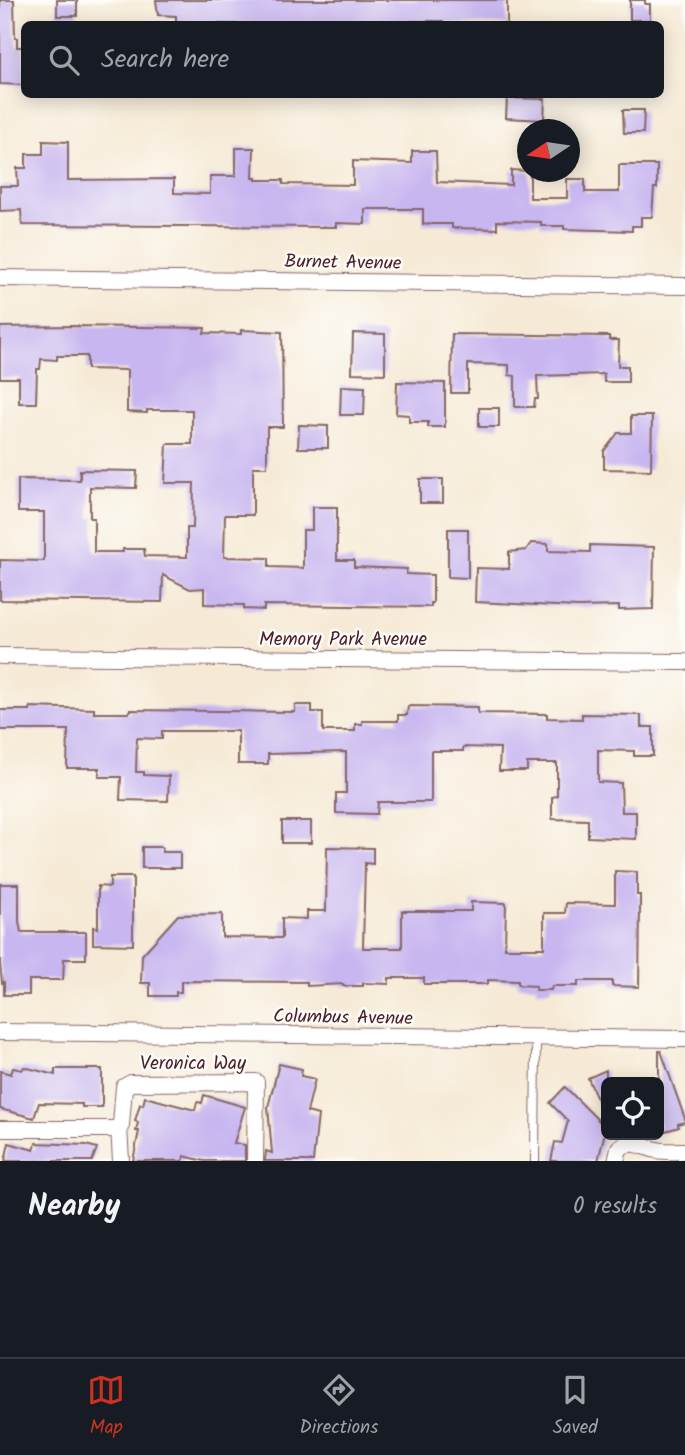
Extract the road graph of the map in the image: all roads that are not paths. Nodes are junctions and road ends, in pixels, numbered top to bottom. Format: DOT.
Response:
graph roads {
  1 [pos="0,278"];
  2 [pos="685,286"];
  3 [pos="0,656"];
  4 [pos="685,662"];
  5 [pos="0,1032"];
  6 [pos="536,1039"];
  7 [pos="685,1039"];
  8 [pos="119,1127"];
  9 [pos="0,1129"];
  10 [pos="685,1152"];
  11 [pos="617,1154"];
  12 [pos="121,1161"];
  13 [pos="255,1161"];
  14 [pos="535,1161"];
  1 -- 2 [label="street, Burnet Avenue"];
  3 -- 4 [label="street, Memory Park Avenue"];
  5 -- 6 [label="street, Columbus Avenue"];
  6 -- 7 [label="street, Columbus Avenue"];
  6 -- 14 [label="lane"];
  8 -- 9 [label="street"];
  8 -- 12 [label="street"];
  8 -- 13 [label="street, Veronica Way"];
  10 -- 11 [label="street"];
}
